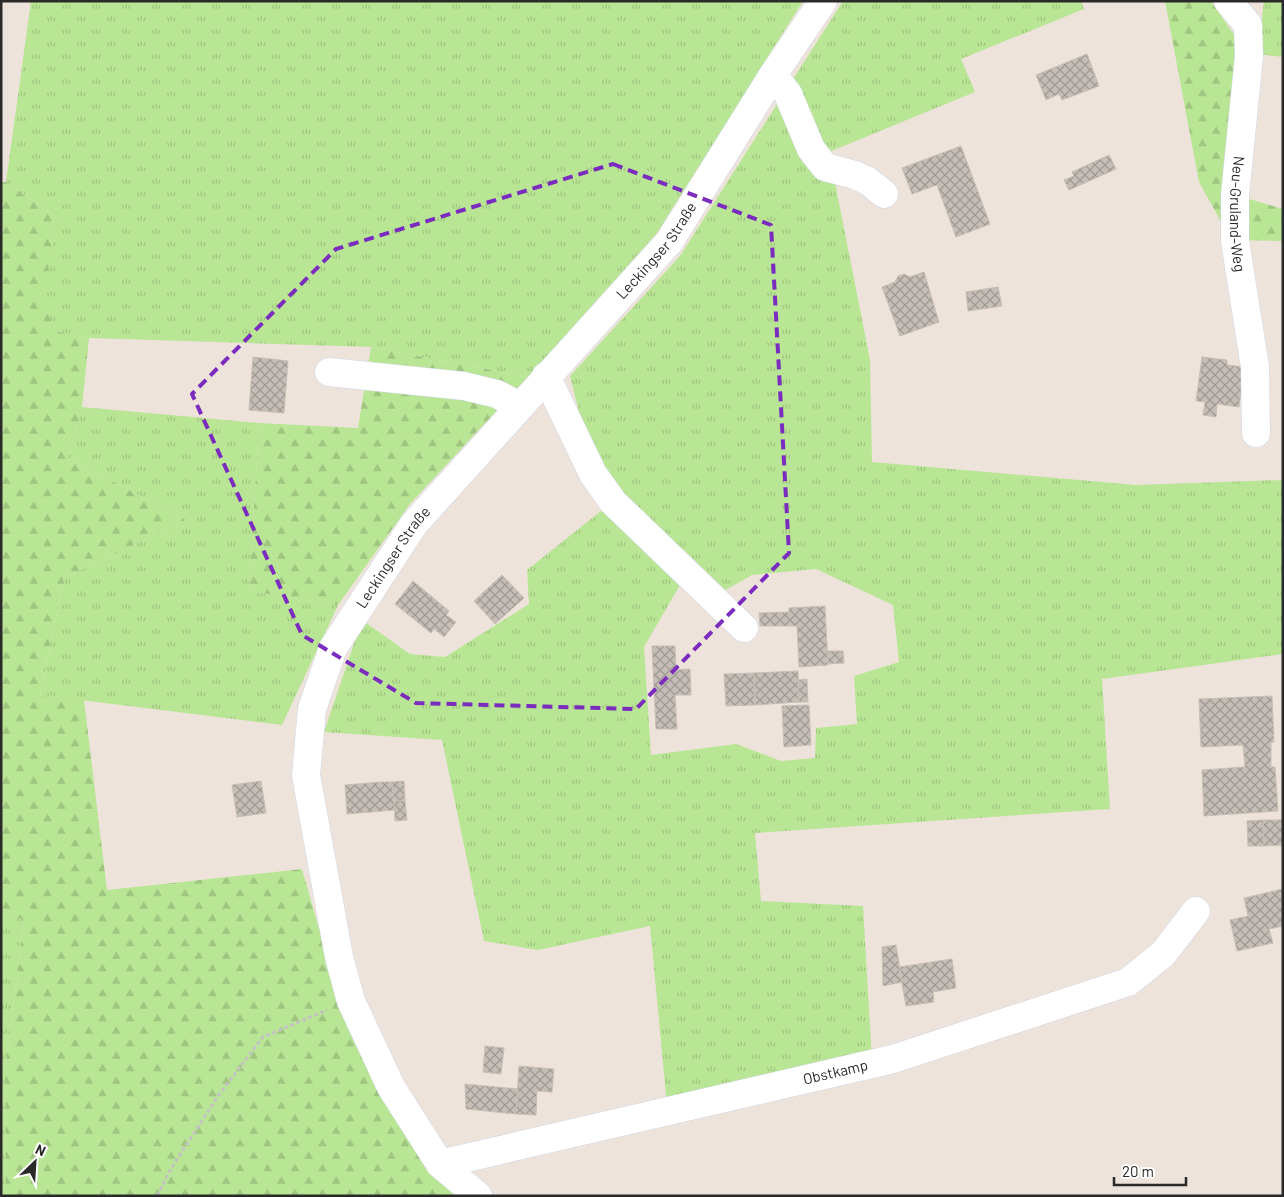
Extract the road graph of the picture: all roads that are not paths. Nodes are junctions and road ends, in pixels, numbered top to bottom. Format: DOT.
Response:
graph roads {
  1 [pos="823,1"];
  2 [pos="1228,1"];
  3 [pos="773,75"];
  4 [pos="884,194"];
  5 [pos="329,372"];
  6 [pos="546,376"];
  7 [pos="519,406"];
  8 [pos="1256,433"];
  9 [pos="744,628"];
  10 [pos="1196,911"];
  11 [pos="440,1164"];
  12 [pos="478,1196"];
  1 -- 3 [label="street, Leckingser Straße"];
  2 -- 8 [label="street, Neu-Gruland-Weg"];
  3 -- 4 [label="street"];
  3 -- 6 [label="street, Leckingser Straße"];
  5 -- 7 [label="street"];
  6 -- 7 [label="street, Leckingser Straße"];
  6 -- 9 [label="street"];
  7 -- 11 [label="street, Leckingser Straße"];
  10 -- 11 [label="street, Obstkamp"];
  11 -- 12 [label="street, Leckingser Straße"];
}
